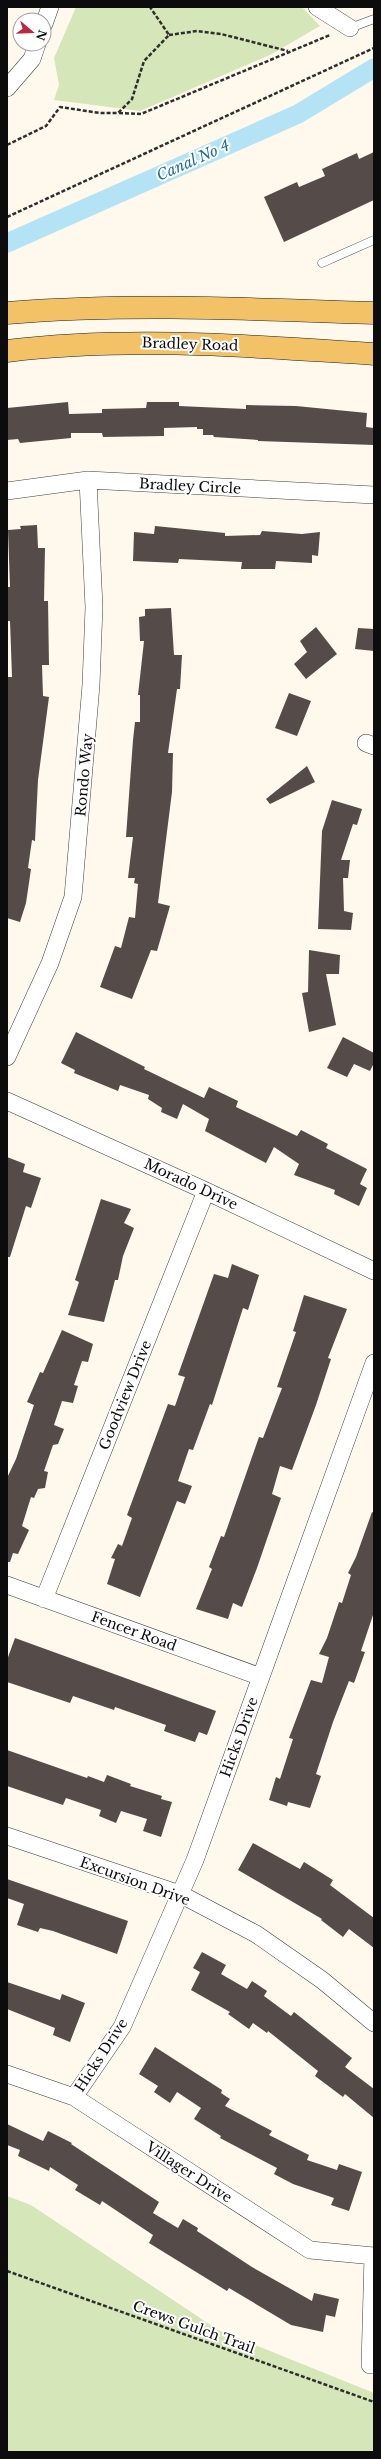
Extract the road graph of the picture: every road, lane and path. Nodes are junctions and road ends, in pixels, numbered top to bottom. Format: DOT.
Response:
graph roads {
  1 [pos="150,7"];
  2 [pos="317,7"];
  3 [pos="374,19"];
  4 [pos="350,28"];
  5 [pos="169,35"];
  6 [pos="374,48"];
  7 [pos="34,52"];
  8 [pos="289,52"];
  9 [pos="7,88"];
  10 [pos="118,113"];
  11 [pos="7,145"];
  12 [pos="7,218"];
  13 [pos="374,240"];
  14 [pos="322,263"];
  15 [pos="374,312"];
  16 [pos="7,314"];
  17 [pos="7,351"];
  18 [pos="374,354"];
  19 [pos="88,480"];
  20 [pos="7,491"];
  21 [pos="374,495"];
  22 [pos="7,1057"];
  23 [pos="7,1101"];
  24 [pos="206,1191"];
  25 [pos="374,1271"];
  26 [pos="374,1363"];
  27 [pos="7,1586"];
  28 [pos="44,1599"];
  29 [pos="261,1677"];
  30 [pos="7,1836"];
  31 [pos="180,1894"];
  32 [pos="374,2023"];
  33 [pos="7,2074"];
  34 [pos="74,2097"];
  35 [pos="374,2256"];
  36 [pos="7,2271"];
  37 [pos="370,2365"];
  38 [pos="374,2402"];
  1 -- 5 [label="path"];
  2 -- 4 [label="street"];
  3 -- 4 [label="lane"];
  4 -- 8 [label="path"];
  5 -- 8 [label="path"];
  5 -- 10 [label="path"];
  6 -- 12 [label="path"];
  7 -- 9 [label="street"];
  8 -- 10 [label="path"];
  10 -- 11 [label="path"];
  13 -- 14 [label="lane"];
  15 -- 16 [label="main road"];
  17 -- 18 [label="main road, Bradley Road"];
  19 -- 20 [label="street, Bradley Circle"];
  19 -- 21 [label="street, Bradley Circle"];
  19 -- 22 [label="street, Rondo Way"];
  23 -- 24 [label="street, Morado Drive"];
  24 -- 25 [label="street, Morado Drive"];
  24 -- 28 [label="street, Goodview Drive"];
  26 -- 29 [label="street, Hicks Drive"];
  27 -- 28 [label="street, Fencer Road"];
  28 -- 29 [label="street, Fencer Road"];
  29 -- 31 [label="street, Hicks Drive"];
  30 -- 31 [label="street, Excursion Drive"];
  31 -- 32 [label="street, Excursion Drive"];
  31 -- 34 [label="street, Hicks Drive"];
  33 -- 34 [label="street, Villager Drive"];
  34 -- 35 [label="street, Villager Drive"];
  35 -- 37 [label="street"];
  36 -- 38 [label="path, Crews Gulch Trail"];
}
